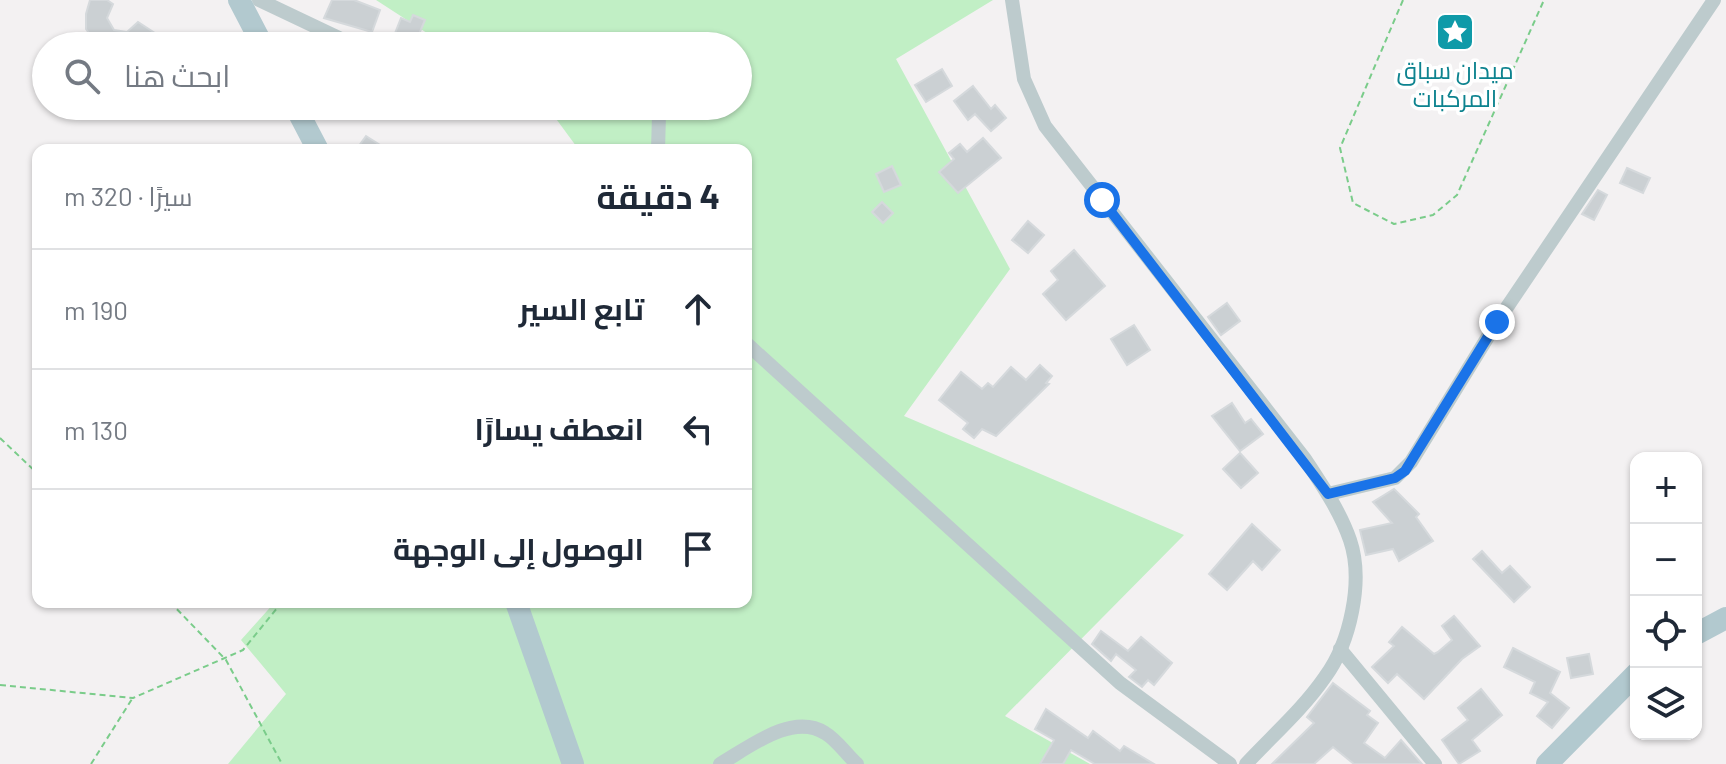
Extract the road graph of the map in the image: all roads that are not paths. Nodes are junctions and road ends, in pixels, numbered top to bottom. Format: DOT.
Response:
graph roads {
  1 [pos="239,0"];
  2 [pos="259,0"];
  3 [pos="1012,0"];
  4 [pos="1714,0"];
  5 [pos="256,32"];
  6 [pos="326,32"];
  7 [pos="302,120"];
  8 [pos="659,120"];
  9 [pos="315,144"];
  10 [pos="658,144"];
  11 [pos="752,348"];
  12 [pos="1328,494"];
  13 [pos="518,608"];
  14 [pos="1726,618"];
  15 [pos="1702,631"];
  16 [pos="1340,649"];
  17 [pos="1630,680"];
  18 [pos="573,763"];
  19 [pos="720,764"];
  20 [pos="857,764"];
  21 [pos="1230,764"];
  22 [pos="1246,764"];
  23 [pos="1435,764"];
  24 [pos="1547,764"];
  1 -- 5 [label="main road"];
  2 -- 6 [label="street"];
  3 -- 12 [label="street"];
  4 -- 12 [label="street"];
  7 -- 9 [label="main road"];
  8 -- 10 [label="street"];
  11 -- 21 [label="street"];
  12 -- 16 [label="street"];
  13 -- 18 [label="main road"];
  14 -- 15 [label="main road"];
  16 -- 22 [label="street"];
  16 -- 23 [label="street"];
  17 -- 24 [label="main road"];
  19 -- 20 [label="street"];
}
